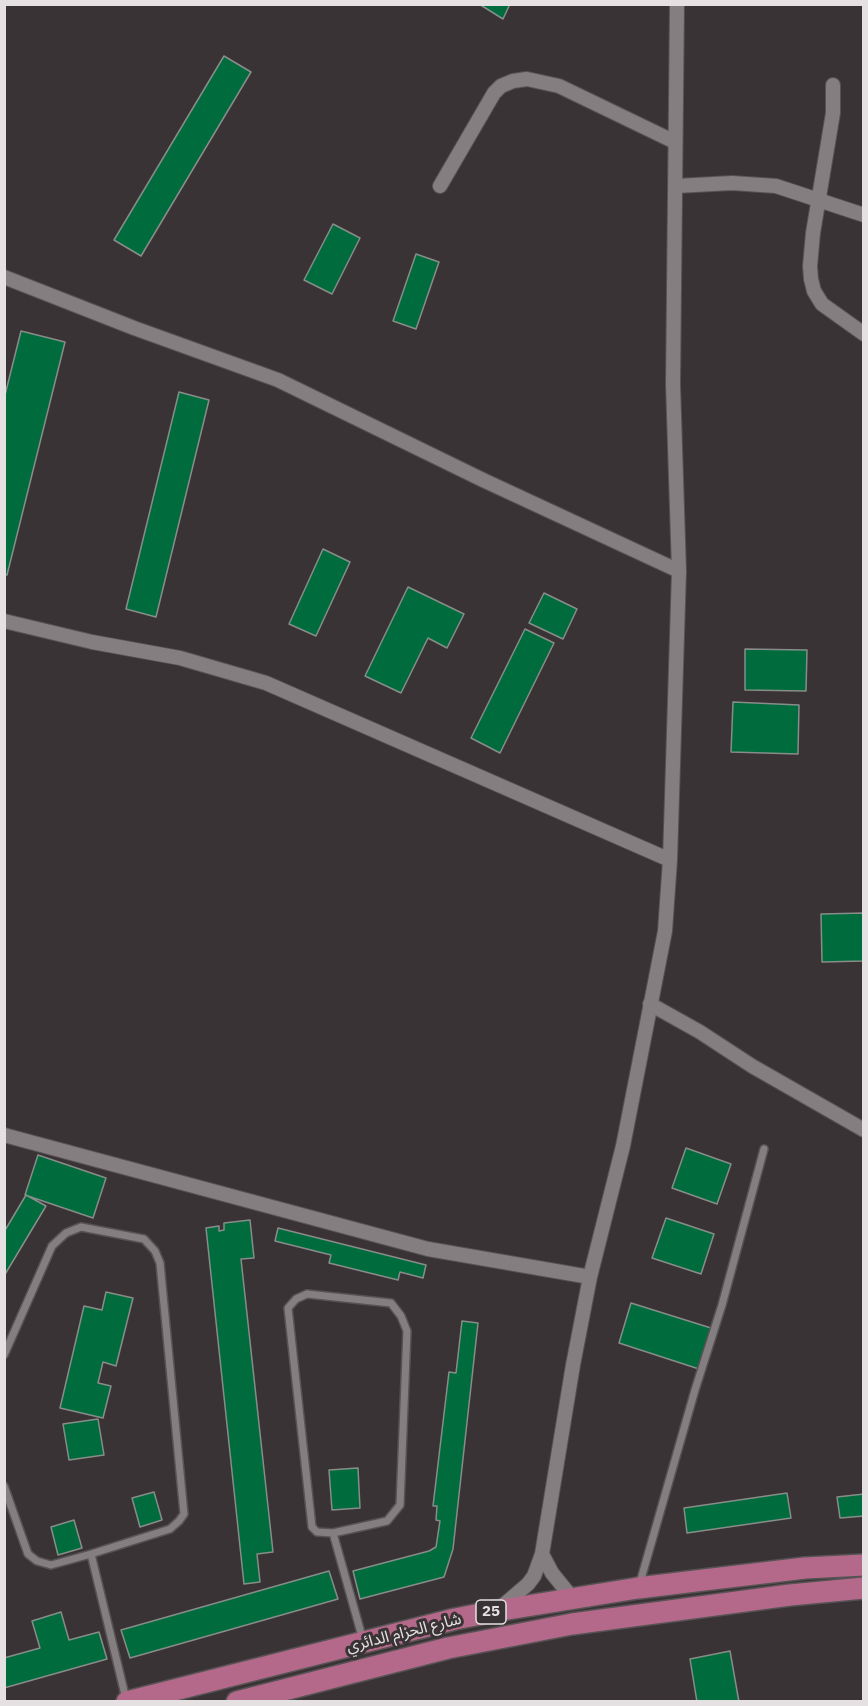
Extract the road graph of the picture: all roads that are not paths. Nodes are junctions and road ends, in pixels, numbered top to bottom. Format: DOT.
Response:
graph roads {
  1 [pos="676,4"];
  2 [pos="833,85"];
  3 [pos="675,142"];
  4 [pos="440,186"];
  5 [pos="676,186"];
  6 [pos="819,199"];
  7 [pos="864,215"];
  8 [pos="4,277"];
  9 [pos="864,334"];
  10 [pos="679,571"];
  11 [pos="4,621"];
  12 [pos="670,861"];
  13 [pos="650,1004"];
  14 [pos="864,1130"];
  15 [pos="4,1135"];
  16 [pos="764,1149"];
  17 [pos="590,1277"];
  18 [pos="4,1355"];
  19 [pos="4,1486"];
  20 [pos="333,1533"];
  21 [pos="90,1554"];
  22 [pos="542,1554"];
  23 [pos="864,1564"];
  24 [pos="638,1588"];
  25 [pos="864,1588"];
  26 [pos="573,1599"];
  27 [pos="496,1611"];
  28 [pos="364,1642"];
  29 [pos="127,1701"];
  30 [pos="237,1701"];
  1 -- 3 [label="street"];
  2 -- 6 [label="street"];
  3 -- 4 [label="street"];
  3 -- 5 [label="street"];
  5 -- 6 [label="street"];
  5 -- 10 [label="street"];
  6 -- 7 [label="street"];
  6 -- 9 [label="street"];
  8 -- 10 [label="street"];
  10 -- 12 [label="street"];
  11 -- 12 [label="street"];
  12 -- 13 [label="street"];
  13 -- 14 [label="street"];
  13 -- 17 [label="street"];
  15 -- 17 [label="street"];
  16 -- 24 [label="lane"];
  17 -- 22 [label="street"];
  18 -- 21 [label="lane"];
  19 -- 21 [label="lane"];
  20 -- 20 [label="lane"];
  20 -- 28 [label="lane"];
  21 -- 29 [label="lane"];
  22 -- 26 [label="street"];
  22 -- 27 [label="street"];
  23 -- 24 [label="main road, شارع الحزام الدائري / 25"];
  24 -- 26 [label="main road, شارع الحزام الدائري / 25"];
  25 -- 30 [label="main road, شارع الحزام الدائري / 25"];
  26 -- 27 [label="main road, شارع الحزام الدائري / 25"];
  27 -- 28 [label="main road, شارع الحزام الدائري / 25"];
  28 -- 29 [label="main road, شارع الحزام الدائري / 25"];
}
